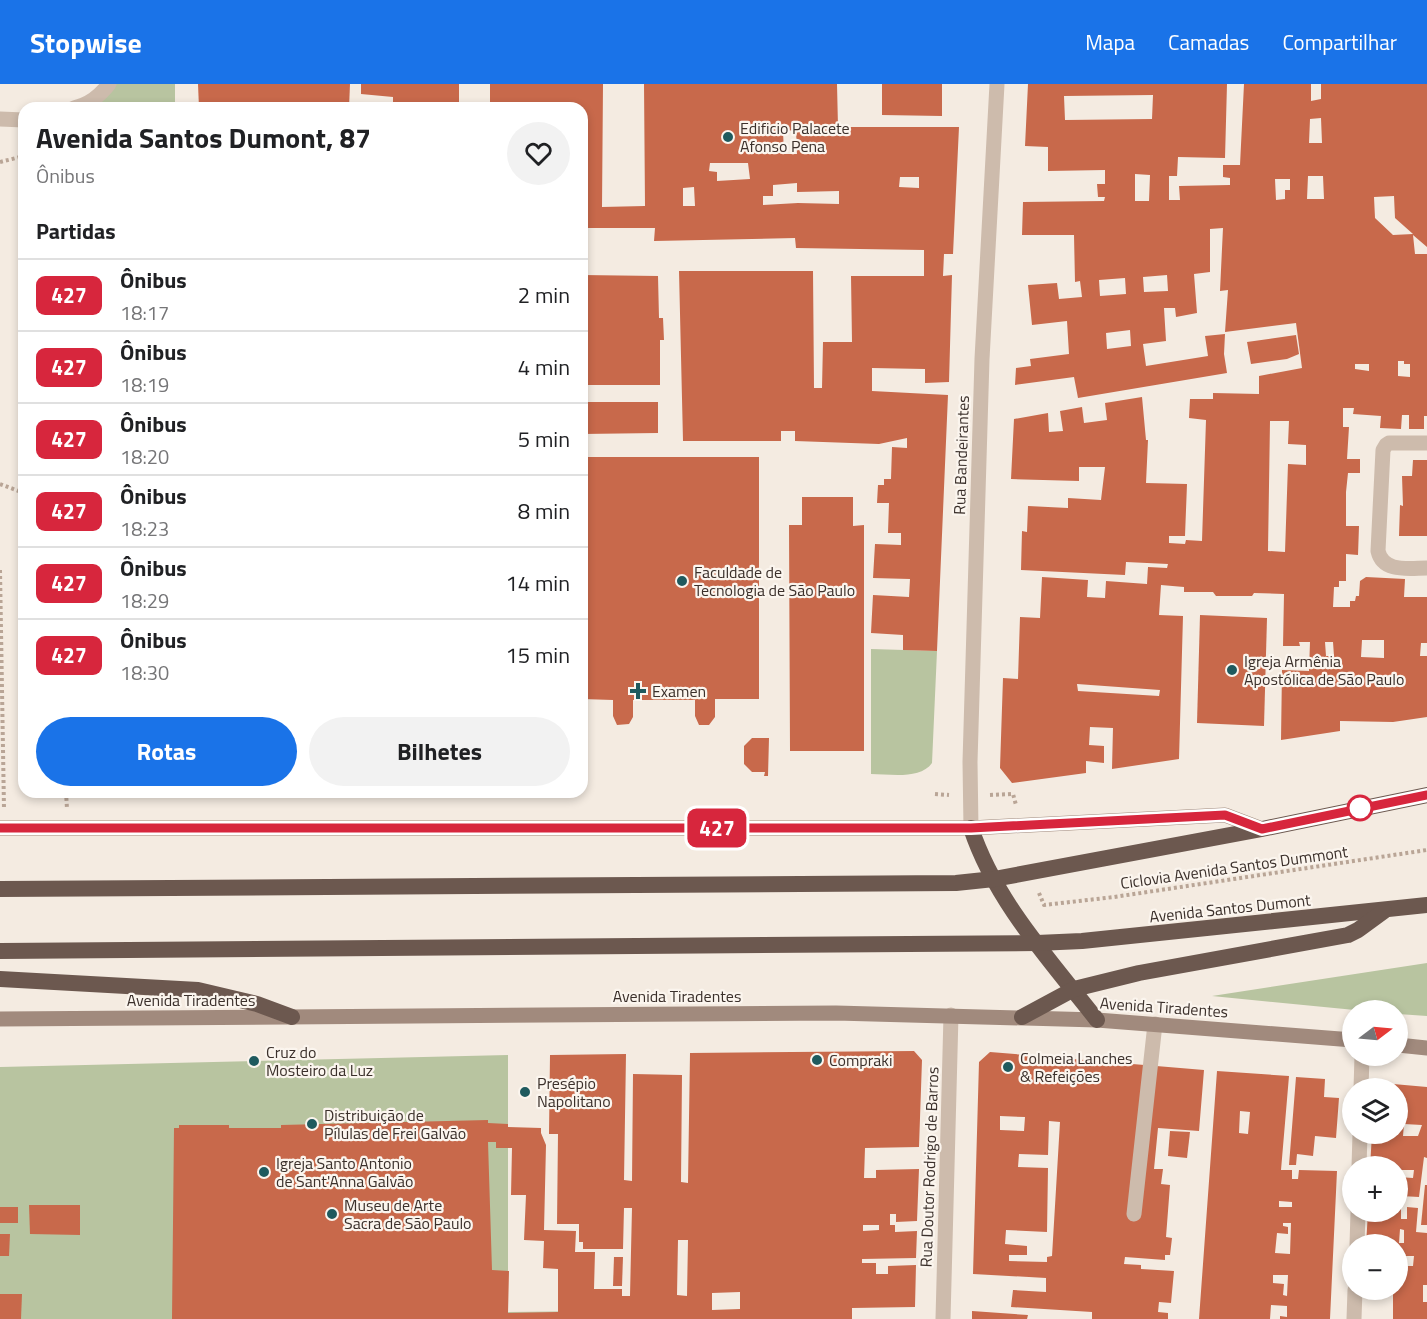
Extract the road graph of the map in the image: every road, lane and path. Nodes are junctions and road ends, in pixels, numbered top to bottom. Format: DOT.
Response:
graph roads {
  1 [pos="109,84"];
  2 [pos="997,84"];
  3 [pos="89,102"];
  4 [pos="0,119"];
  5 [pos="18,120"];
  6 [pos="18,158"];
  7 [pos="0,162"];
  8 [pos="1427,443"];
  9 [pos="0,484"];
  10 [pos="18,491"];
  11 [pos="1427,568"];
  12 [pos="0,570"];
  13 [pos="1427,795"];
  14 [pos="2,828"];
  15 [pos="971,828"];
  16 [pos="1262,829"];
  17 [pos="1427,850"];
  18 [pos="994,879"];
  19 [pos="0,890"];
  20 [pos="1044,905"];
  21 [pos="1427,905"];
  22 [pos="1384,911"];
  23 [pos="1037,943"];
  24 [pos="0,951"];
  25 [pos="0,979"];
  26 [pos="1074,989"];
  27 [pos="951,1015"];
  28 [pos="292,1017"];
  29 [pos="1022,1017"];
  30 [pos="0,1019"];
  31 [pos="1097,1020"];
  32 [pos="1155,1024"];
  33 [pos="1342,1039"];
  34 [pos="1408,1046"];
  35 [pos="1427,1048"];
  36 [pos="1134,1214"];
  37 [pos="1355,1300"];
  38 [pos="943,1319"];
  39 [pos="1354,1319"];
  1 -- 3 [label="street"];
  2 -- 15 [label="street, Rua Bandeirantes"];
  4 -- 5 [label="street"];
  6 -- 7 [label="path"];
  8 -- 11 [label="street"];
  9 -- 10 [label="path"];
  12 -- 14 [label="path"];
  13 -- 16 [label="highway"];
  14 -- 15 [label="main road"];
  15 -- 16 [label="main road"];
  15 -- 18 [label="highway"];
  16 -- 18 [label="highway"];
  17 -- 20 [label="path, Ciclovia Avenida Santos Dummont"];
  18 -- 19 [label="highway"];
  18 -- 23 [label="highway"];
  21 -- 22 [label="highway, Avenida Santos Dumont"];
  22 -- 23 [label="highway, Avenida Santos Dumont"];
  22 -- 26 [label="highway"];
  23 -- 24 [label="highway"];
  23 -- 26 [label="highway"];
  25 -- 28 [label="highway"];
  26 -- 29 [label="highway"];
  26 -- 31 [label="highway"];
  27 -- 28 [label="main road, Avenida Tiradentes"];
  27 -- 29 [label="main road, Avenida Tiradentes"];
  27 -- 38 [label="street, Rua Doutor Rodrigo de Barros"];
  28 -- 30 [label="main road, Avenida Tiradentes"];
  29 -- 31 [label="main road, Avenida Tiradentes"];
  31 -- 32 [label="main road, Avenida Tiradentes"];
  32 -- 33 [label="main road, Avenida Tiradentes"];
  32 -- 36 [label="street"];
  34 -- 35 [label="main road"];
  37 -- 39 [label="street"];
}
